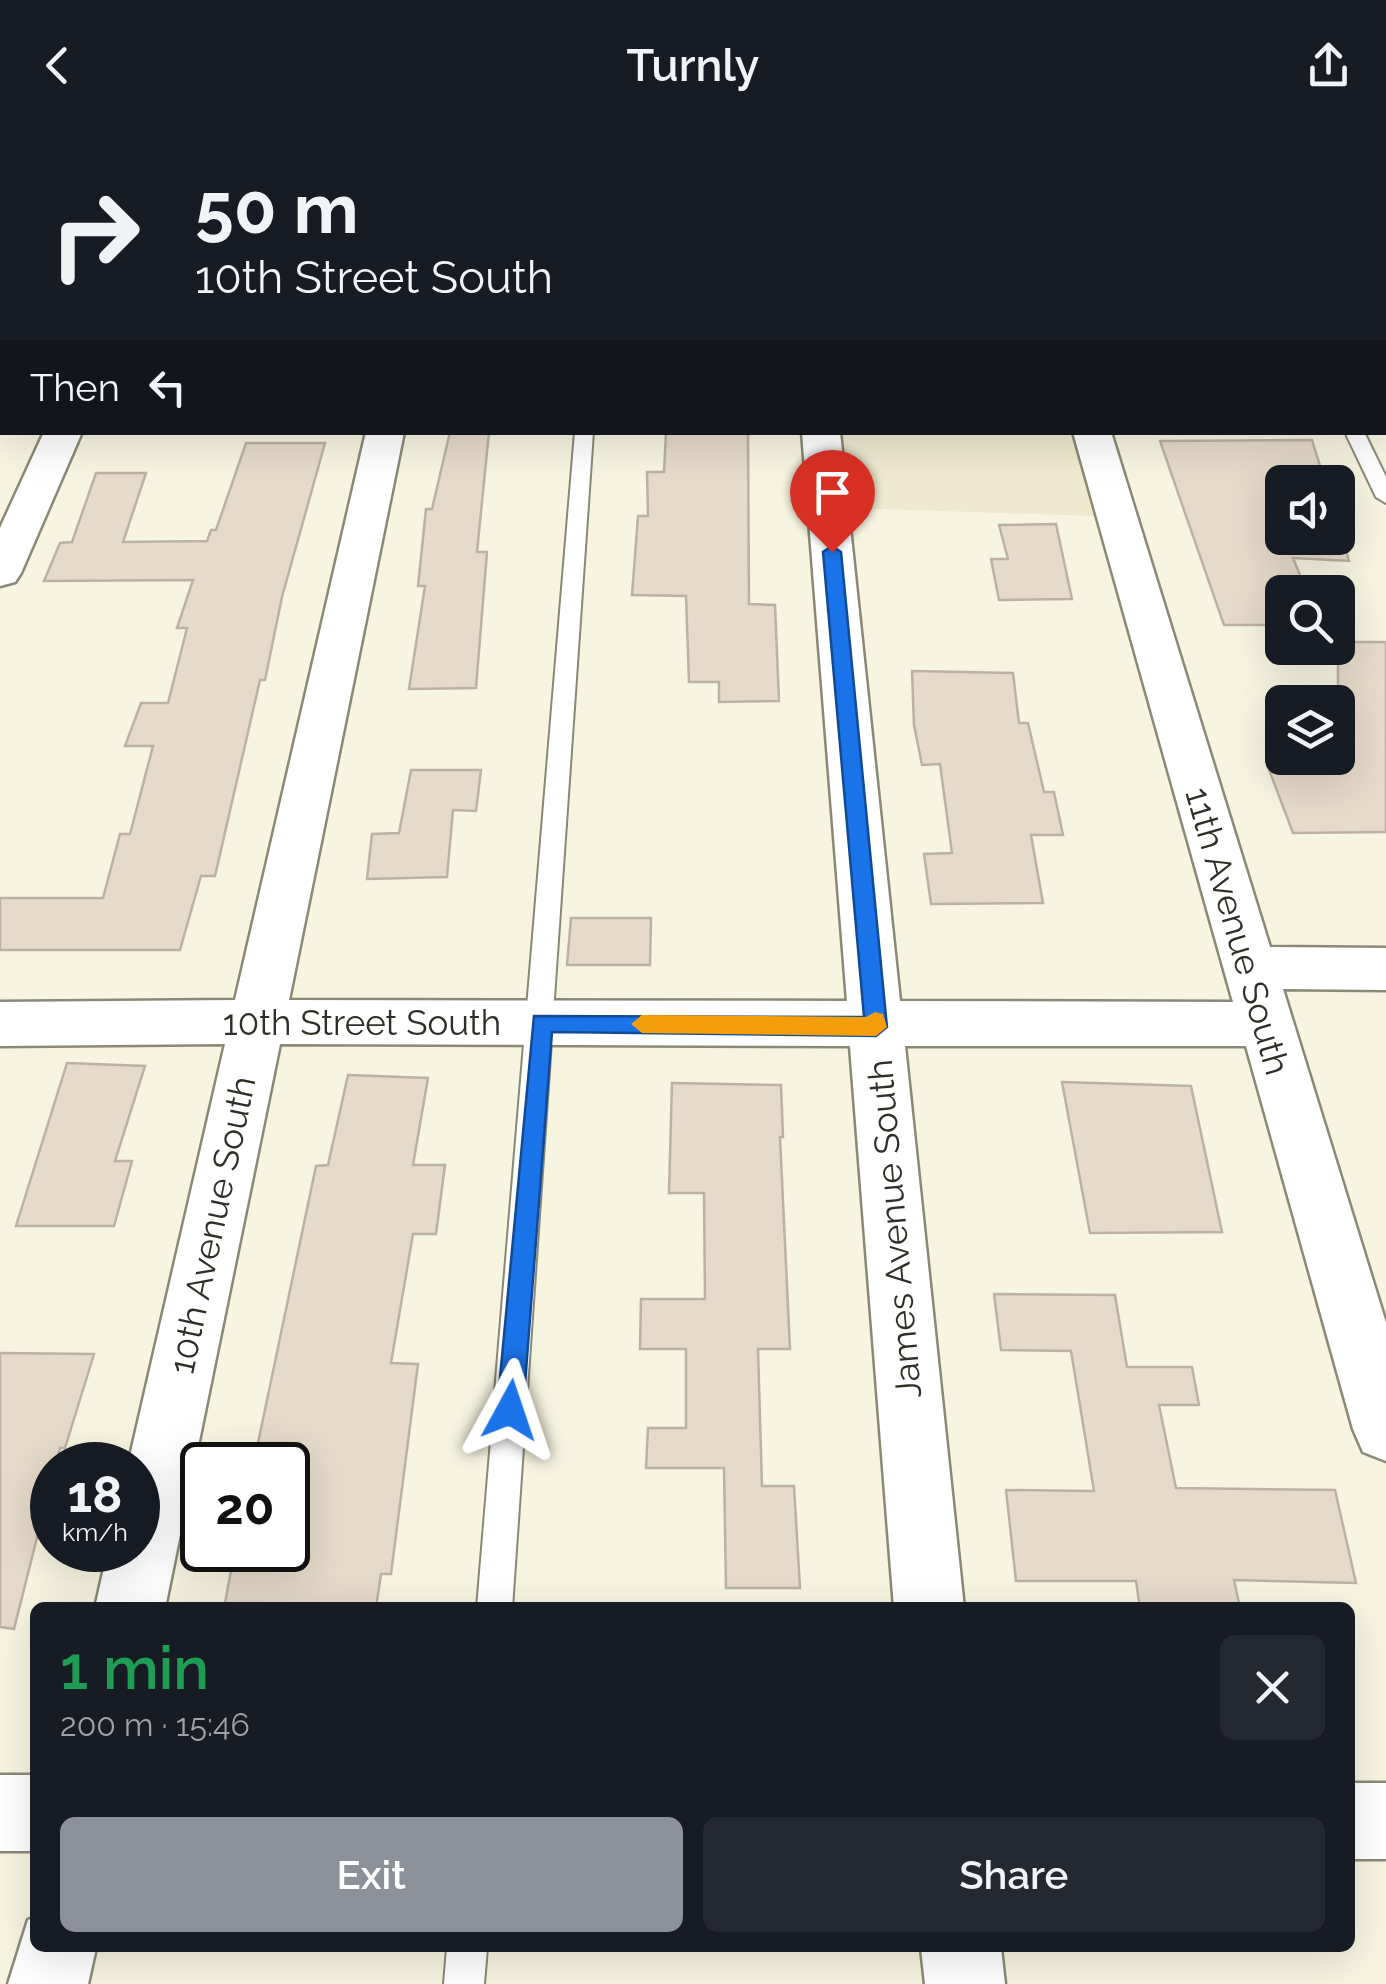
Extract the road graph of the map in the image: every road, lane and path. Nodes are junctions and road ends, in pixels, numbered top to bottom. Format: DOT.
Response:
graph roads {
  1 [pos="62,435"];
  2 [pos="384,435"];
  3 [pos="584,435"];
  4 [pos="821,435"];
  5 [pos="1093,435"];
  6 [pos="1355,435"];
  7 [pos="1386,497"];
  8 [pos="0,573"];
  9 [pos="1249,968"];
  10 [pos="1386,969"];
  11 [pos="256,1021"];
  12 [pos="542,1023"];
  13 [pos="0,1024"];
  14 [pos="1265,1024"];
  15 [pos="876,1027"];
  16 [pos="1386,1429"];
  17 [pos="131,1602"];
  18 [pos="494,1602"];
  19 [pos="929,1602"];
  20 [pos="0,1813"];
  21 [pos="30,1813"];
  22 [pos="1355,1821"];
  23 [pos="1386,1821"];
  24 [pos="55,1952"];
  25 [pos="467,1952"];
  26 [pos="962,1952"];
  27 [pos="48,1984"];
  28 [pos="464,1984"];
  29 [pos="965,1984"];
  1 -- 8 [label="street"];
  2 -- 11 [label="street, 10th Avenue South"];
  3 -- 12 [label="lane"];
  4 -- 15 [label="street, James Avenue South"];
  5 -- 9 [label="street, 11th Avenue South"];
  6 -- 7 [label="lane"];
  9 -- 10 [label="street"];
  9 -- 14 [label="street, 11th Avenue South"];
  11 -- 12 [label="street, 10th Street South"];
  11 -- 13 [label="street, 10th Street South"];
  11 -- 17 [label="street, 10th Avenue South"];
  12 -- 15 [label="street, 10th Street South"];
  12 -- 18 [label="lane"];
  14 -- 15 [label="street, 10th Street South"];
  14 -- 16 [label="street, 11th Avenue South"];
  15 -- 19 [label="street, James Avenue South"];
  20 -- 21 [label="street"];
  22 -- 23 [label="street"];
  24 -- 27 [label="street"];
  25 -- 28 [label="lane"];
  26 -- 29 [label="street"];
}
